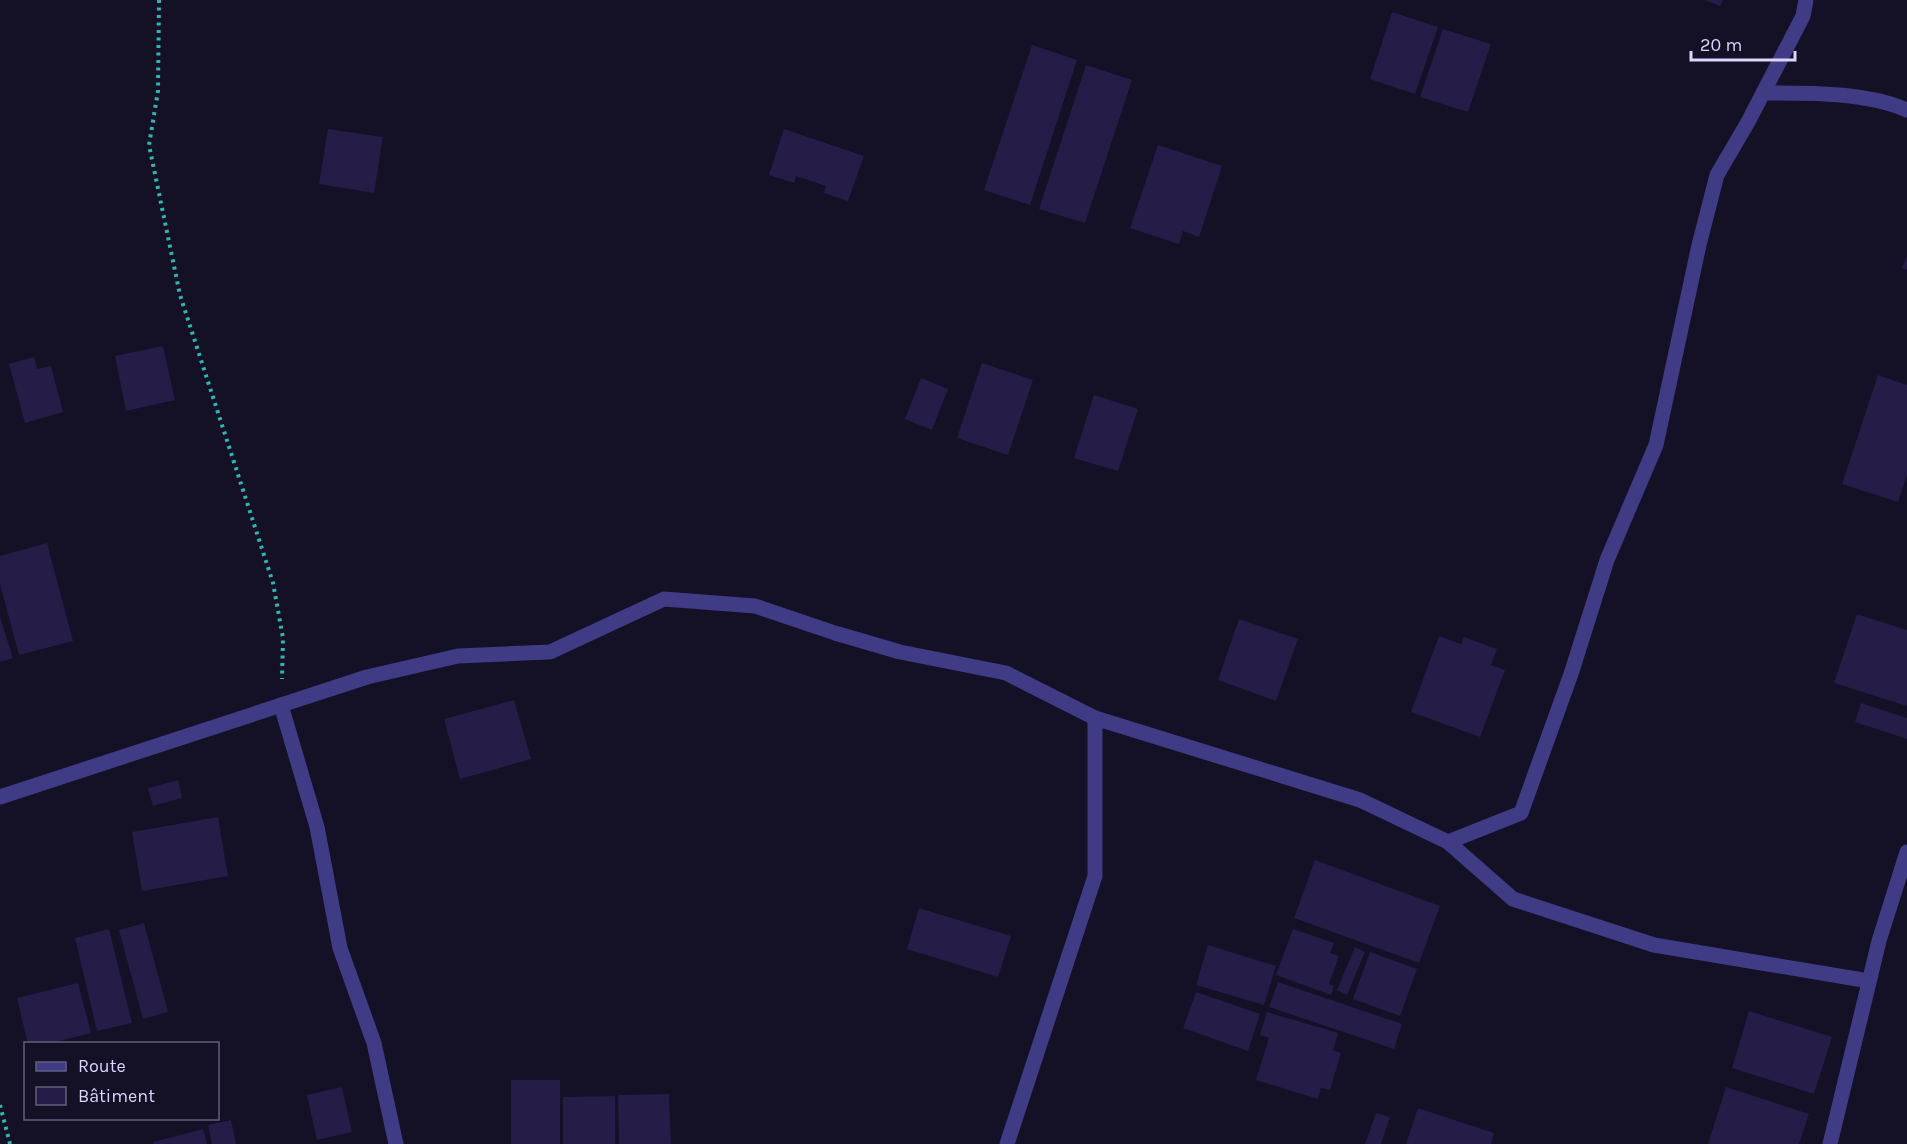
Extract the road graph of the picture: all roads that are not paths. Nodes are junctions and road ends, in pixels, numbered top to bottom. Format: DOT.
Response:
graph roads {
  1 [pos="1806,0"];
  2 [pos="1763,93"];
  3 [pos="1907,110"];
  4 [pos="281,705"];
  5 [pos="1095,718"];
  6 [pos="0,797"];
  7 [pos="1449,842"];
  8 [pos="1907,852"];
  9 [pos="1869,981"];
  10 [pos="396,1144"];
  11 [pos="1007,1144"];
  12 [pos="1830,1144"];
  1 -- 2 [label="street"];
  2 -- 3 [label="street"];
  2 -- 7 [label="street"];
  4 -- 5 [label="street"];
  4 -- 6 [label="street"];
  4 -- 10 [label="street"];
  5 -- 7 [label="street"];
  5 -- 11 [label="street"];
  7 -- 9 [label="street"];
  8 -- 9 [label="street"];
  9 -- 12 [label="street"];
}
